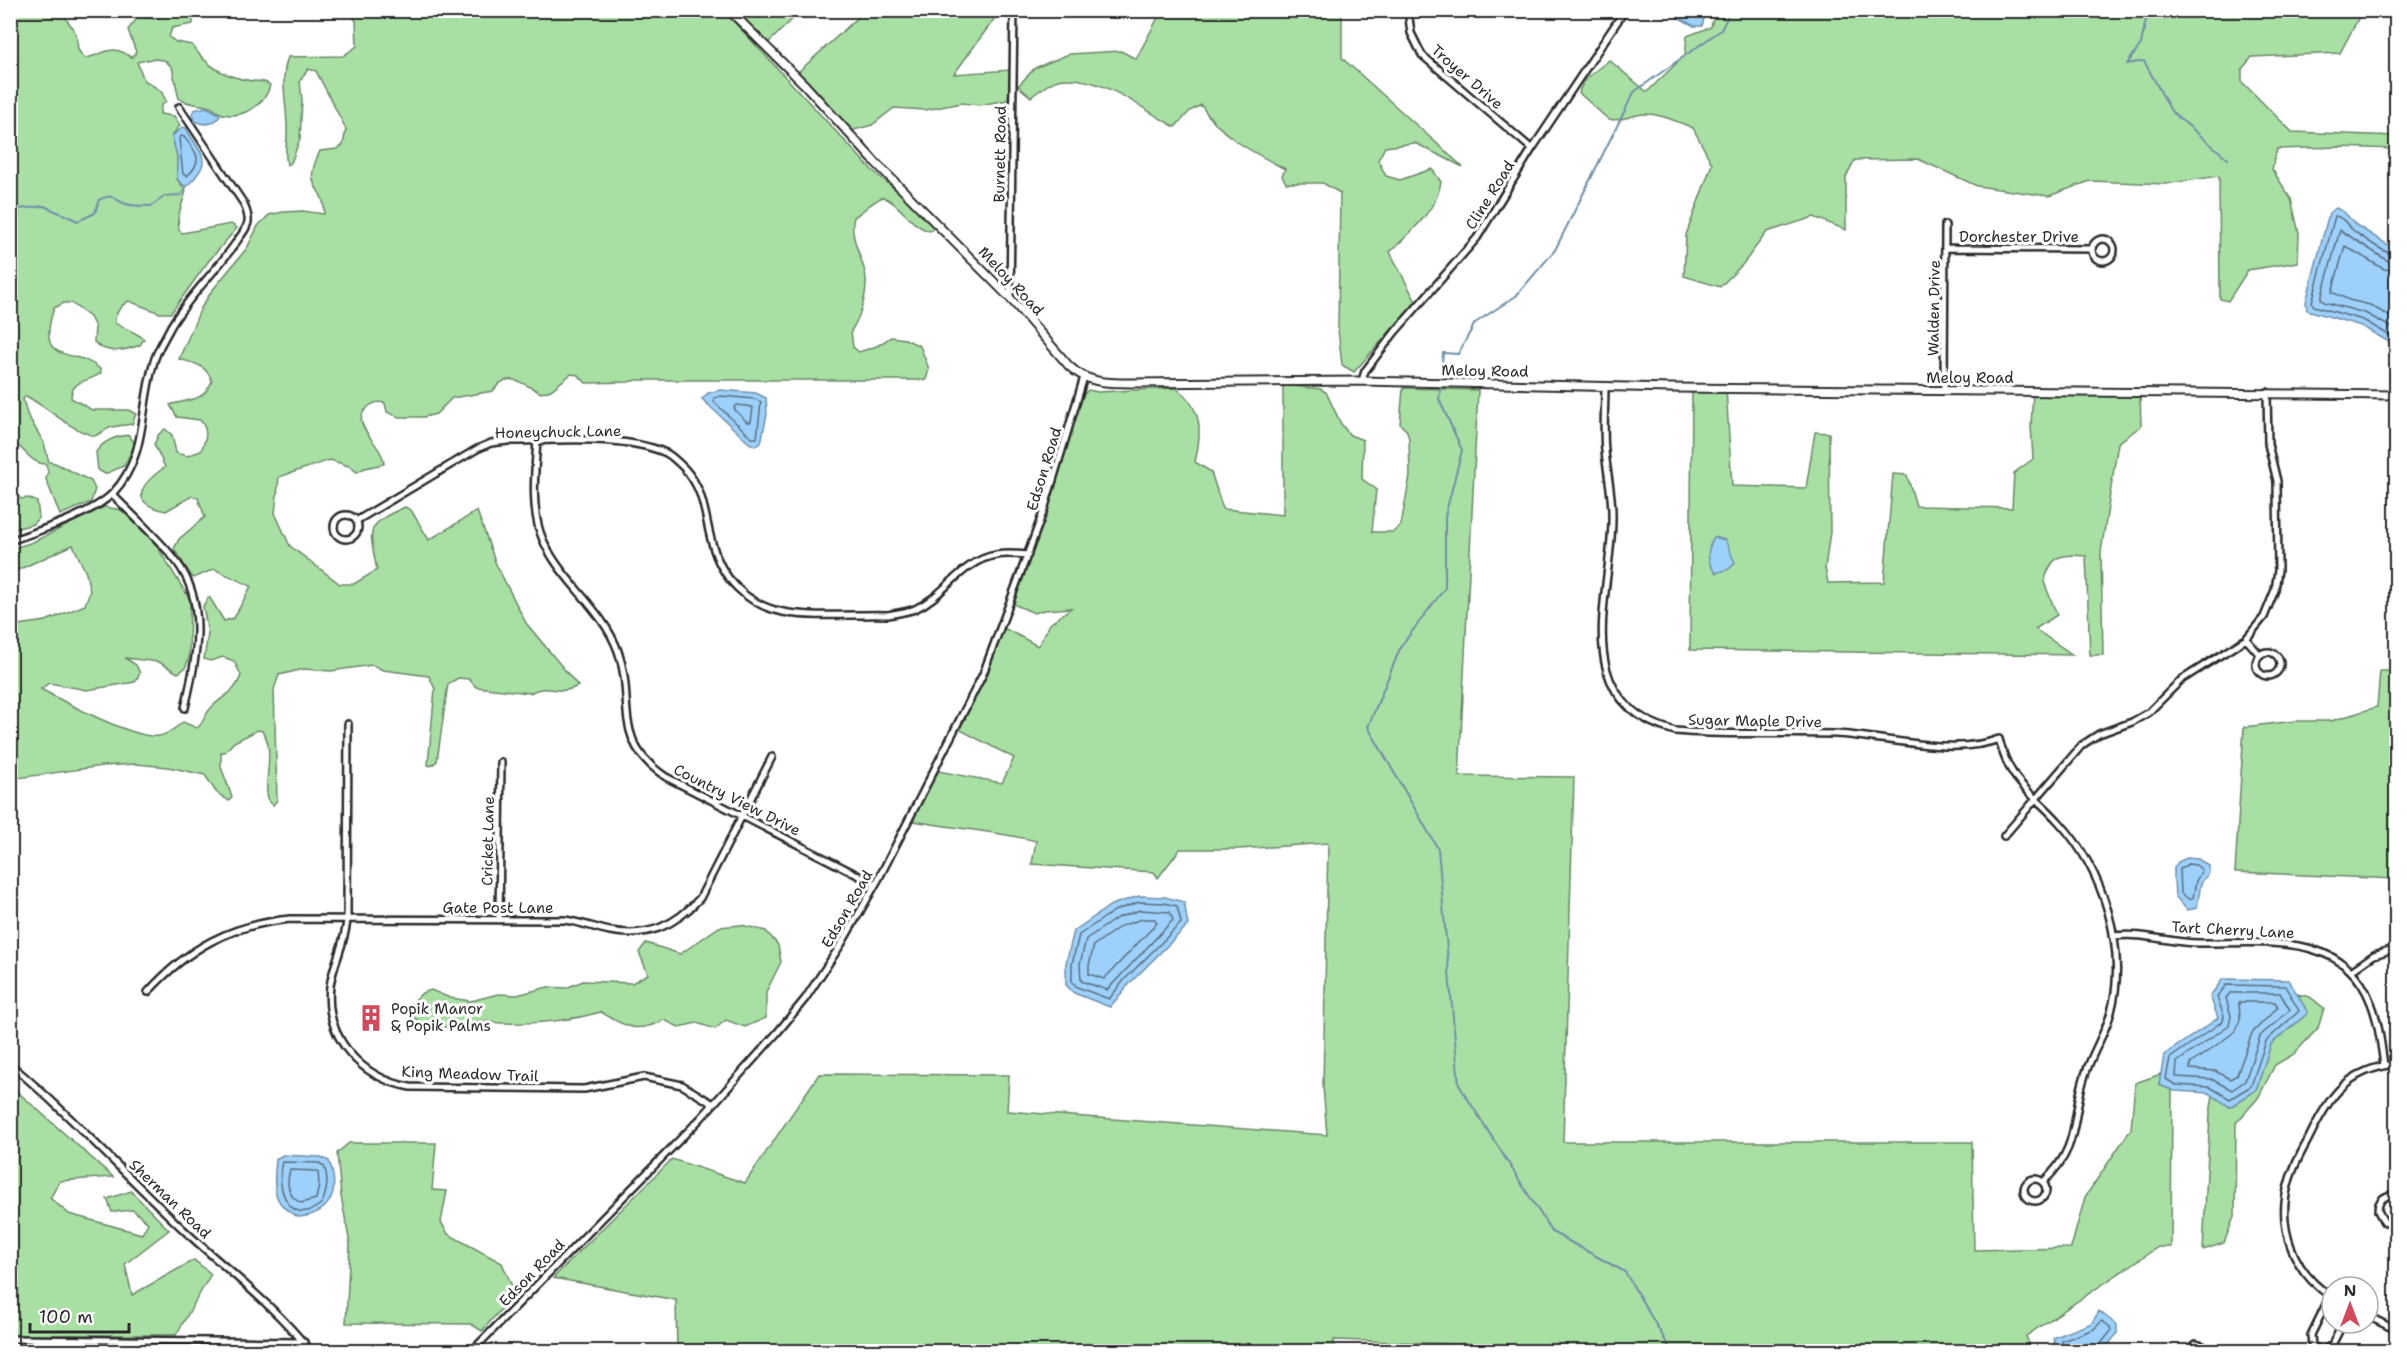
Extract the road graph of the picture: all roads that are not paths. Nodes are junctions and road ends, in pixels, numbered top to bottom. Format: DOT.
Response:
graph roads {
  1 [pos="729,10"];
  2 [pos="1014,10"];
  3 [pos="1408,10"];
  4 [pos="1625,10"];
  5 [pos="179,107"];
  6 [pos="1532,149"];
  7 [pos="1945,225"];
  8 [pos="1947,248"];
  9 [pos="2092,249"];
  10 [pos="1010,298"];
  11 [pos="1084,378"];
  12 [pos="1362,381"];
  13 [pos="1605,387"];
  14 [pos="1944,391"];
  15 [pos="2267,392"];
  16 [pos="2397,394"];
  17 [pos="537,441"];
  18 [pos="112,494"];
  19 [pos="356,521"];
  20 [pos="10,541"];
  21 [pos="1028,555"];
  22 [pos="2246,639"];
  23 [pos="2260,655"];
  24 [pos="185,708"];
  25 [pos="348,724"];
  26 [pos="772,757"];
  27 [pos="501,762"];
  28 [pos="2035,799"];
  29 [pos="742,816"];
  30 [pos="2004,836"];
  31 [pos="875,884"];
  32 [pos="347,920"];
  33 [pos="499,920"];
  34 [pos="2113,936"];
  35 [pos="2397,948"];
  36 [pos="2351,971"];
  37 [pos="148,992"];
  38 [pos="10,1064"];
  39 [pos="2397,1064"];
  40 [pos="2385,1065"];
  41 [pos="713,1104"];
  42 [pos="2043,1182"];
  43 [pos="2397,1195"];
  44 [pos="2397,1225"];
  45 [pos="2320,1287"];
  46 [pos="2320,1318"];
  47 [pos="2380,1322"];
  48 [pos="2397,1330"];
  49 [pos="2337,1335"];
  50 [pos="10,1339"];
  51 [pos="304,1342"];
  52 [pos="311,1352"];
  53 [pos="471,1352"];
  54 [pos="2186,1352"];
  55 [pos="2208,1352"];
  1 -- 10 [label="street, Meloy Road"];
  2 -- 10 [label="street, Burnett Road"];
  3 -- 6 [label="street, Troyer Drive"];
  4 -- 6 [label="street, Cline Road"];
  5 -- 18 [label="street"];
  6 -- 12 [label="street, Cline Road"];
  7 -- 8 [label="street, Walden Drive"];
  8 -- 9 [label="street, Dorchester Drive"];
  8 -- 14 [label="street, Walden Drive"];
  9 -- 9 [label="street, Dorchester Drive"];
  10 -- 11 [label="street, Meloy Road"];
  11 -- 12 [label="street, Meloy Road"];
  11 -- 21 [label="street, Edson Road"];
  12 -- 13 [label="street, Meloy Road"];
  13 -- 14 [label="street, Meloy Road"];
  13 -- 28 [label="street, Sugar Maple Drive"];
  14 -- 15 [label="street, Meloy Road"];
  15 -- 16 [label="street, Meloy Road"];
  15 -- 22 [label="street"];
  17 -- 19 [label="street, Honeychuck Lane"];
  17 -- 21 [label="street, Honeychuck Lane"];
  17 -- 29 [label="street, Country View Drive"];
  18 -- 20 [label="street"];
  18 -- 24 [label="street"];
  19 -- 19 [label="street, Honeychuck Lane"];
  21 -- 31 [label="street, Edson Road"];
  22 -- 23 [label="street"];
  22 -- 28 [label="street"];
  23 -- 23 [label="street"];
  25 -- 32 [label="street, King Meadow Trail"];
  26 -- 29 [label="street, Gate Post Lane"];
  27 -- 33 [label="street, Cricket Lane"];
  28 -- 30 [label="street"];
  28 -- 34 [label="street"];
  29 -- 31 [label="street, Country View Drive"];
  29 -- 33 [label="street, Gate Post Lane"];
  31 -- 41 [label="street, Edson Road"];
  32 -- 33 [label="street, Gate Post Lane"];
  32 -- 37 [label="street, Gate Post Lane"];
  32 -- 41 [label="street, King Meadow Trail"];
  34 -- 36 [label="street, Tart Cherry Lane"];
  34 -- 42 [label="street"];
  35 -- 36 [label="street"];
  36 -- 40 [label="street, Tart Cherry Lane"];
  38 -- 51 [label="street, Sherman Road"];
  39 -- 40 [label="street"];
  40 -- 45 [label="street"];
  41 -- 53 [label="street, Edson Road"];
  42 -- 42 [label="street"];
  43 -- 44 [label="street"];
  46 -- 49 [label="street"];
  47 -- 48 [label="street"];
  50 -- 51 [label="street"];
  51 -- 52 [label="street, Sherman Road"];
  54 -- 55 [label="street"];
}
